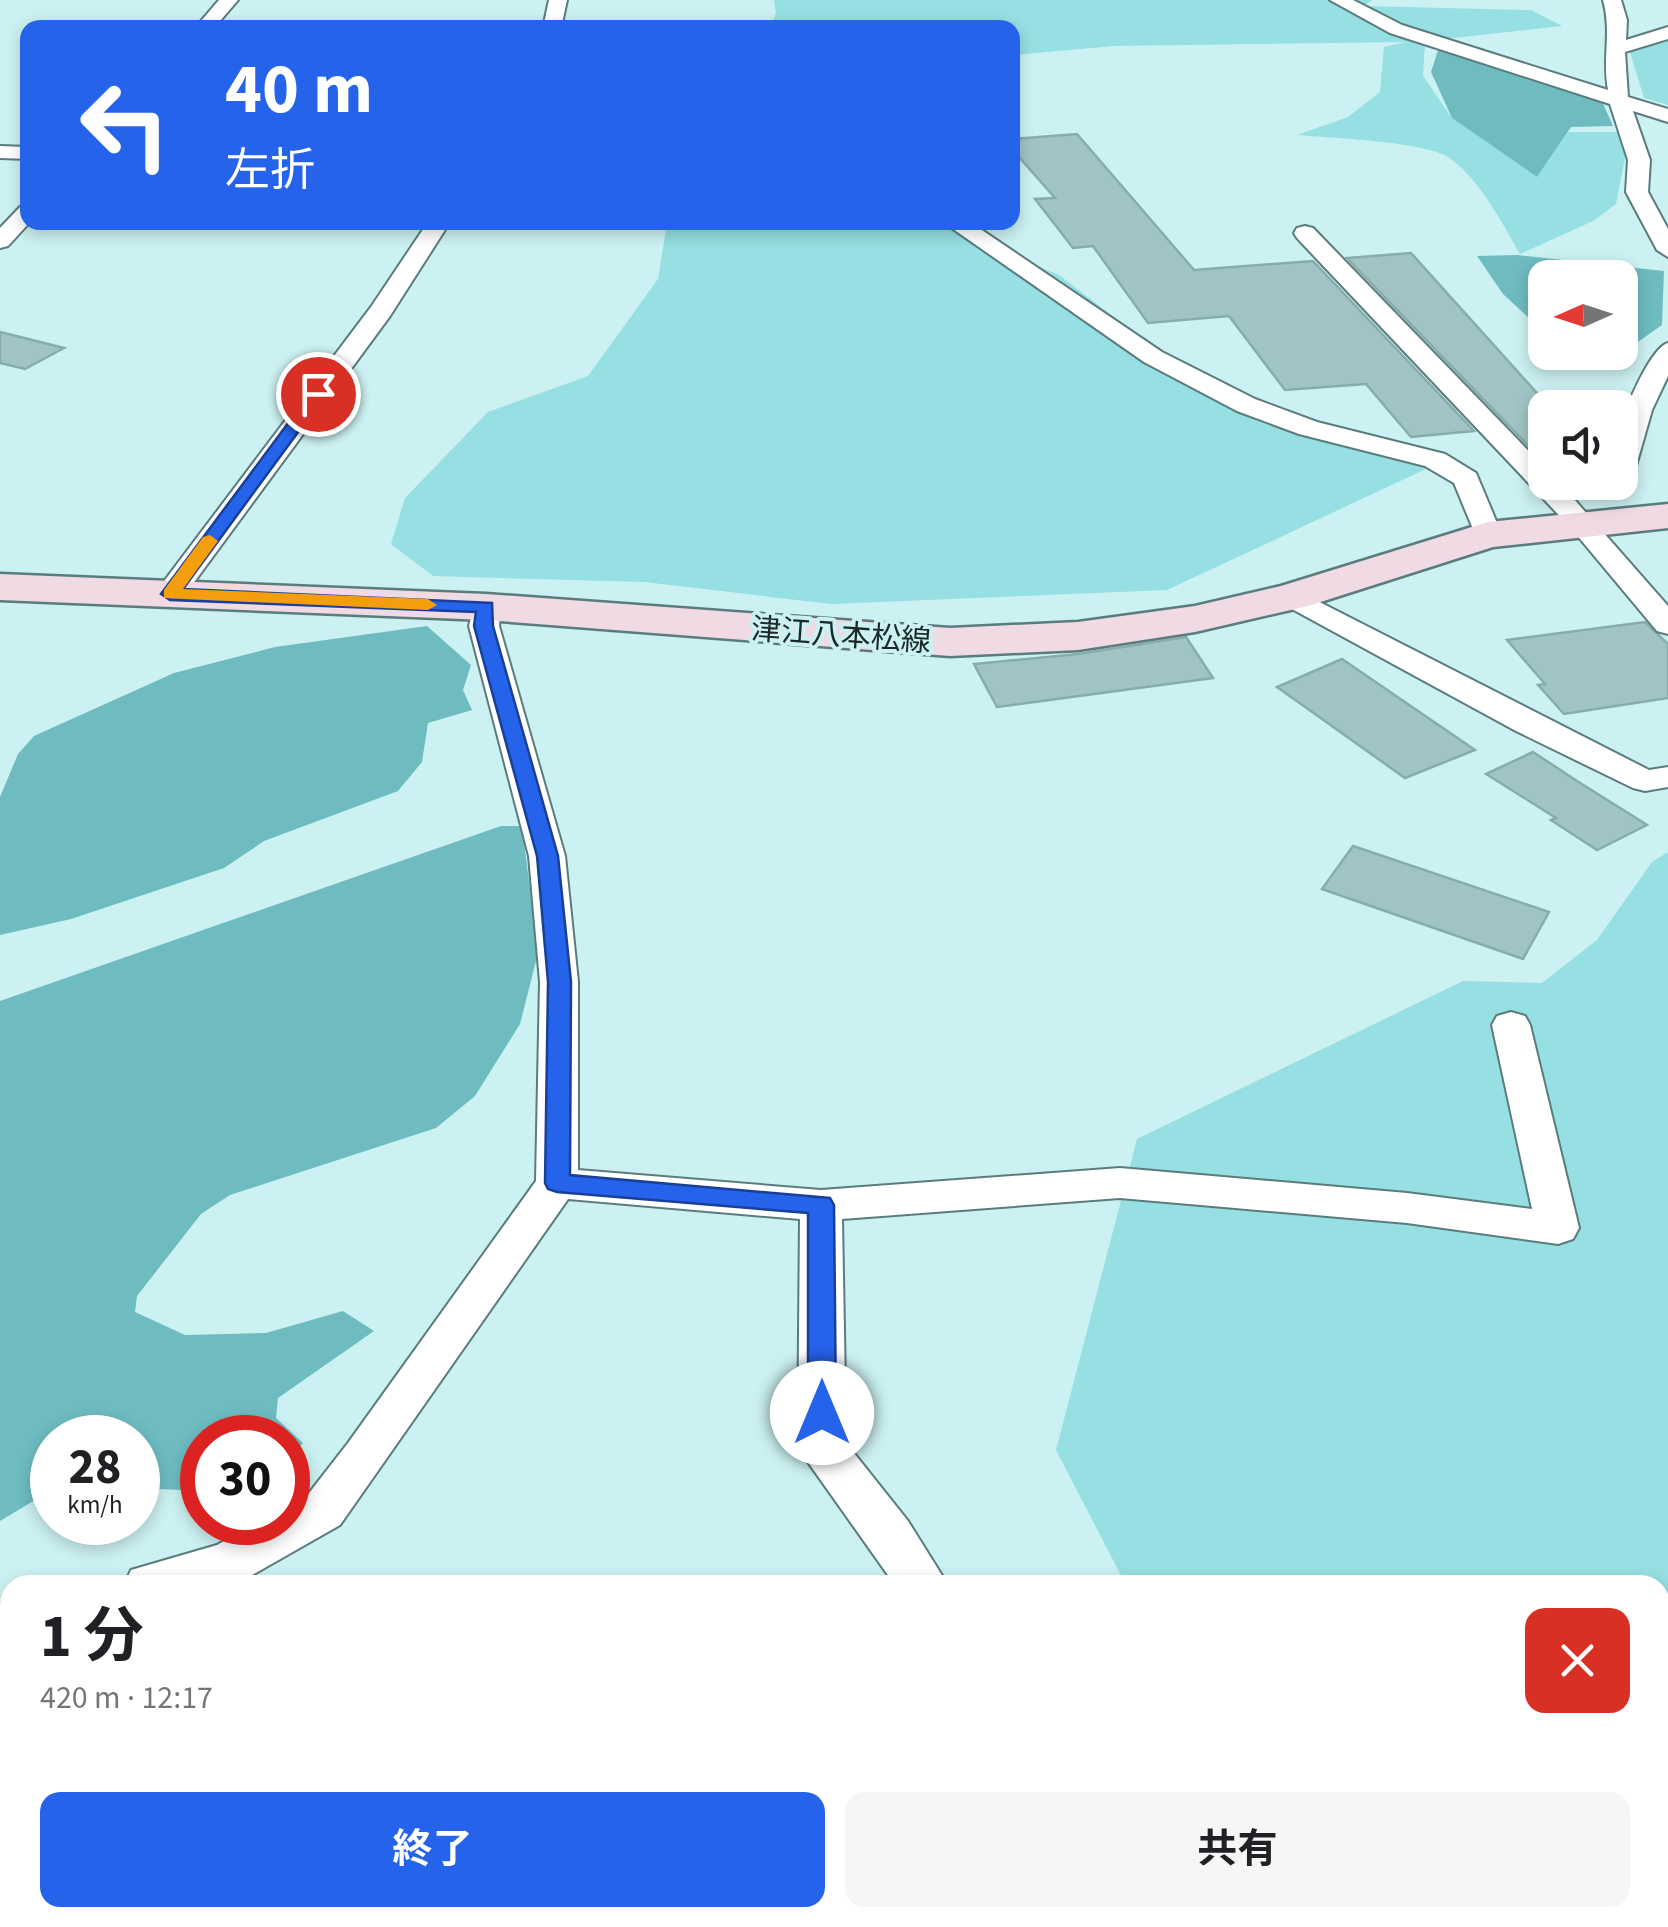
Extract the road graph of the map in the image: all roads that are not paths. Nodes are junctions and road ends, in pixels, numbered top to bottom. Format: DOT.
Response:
graph roads {
  1 [pos="229,0"];
  2 [pos="1340,0"];
  3 [pos="1612,0"];
  4 [pos="211,20"];
  5 [pos="1668,33"];
  6 [pos="1613,50"];
  7 [pos="1619,100"];
  8 [pos="1668,116"];
  9 [pos="20,220"];
  10 [pos="434,230"];
  11 [pos="966,230"];
  12 [pos="1305,233"];
  13 [pos="0,241"];
  14 [pos="1668,250"];
  15 [pos="1668,350"];
  16 [pos="1638,413"];
  17 [pos="1598,500"];
  18 [pos="1668,516"];
  19 [pos="1581,522"];
  20 [pos="1488,535"];
  21 [pos="0,586"];
  22 [pos="170,594"];
  23 [pos="1292,597"];
  24 [pos="486,607"];
  25 [pos="1668,625"];
  26 [pos="1668,777"];
  27 [pos="1511,1024"];
  28 [pos="557,1183"];
  29 [pos="821,1205"];
  30 [pos="185,1575"];
  31 [pos="915,1575"];
  1 -- 4 [label="street"];
  2 -- 7 [label="street"];
  3 -- 6 [label="street"];
  5 -- 6 [label="street"];
  6 -- 7 [label="street"];
  7 -- 8 [label="street"];
  7 -- 14 [label="street"];
  9 -- 13 [label="street"];
  10 -- 22 [label="street"];
  11 -- 20 [label="street"];
  12 -- 19 [label="street"];
  15 -- 16 [label="street"];
  17 -- 19 [label="street"];
  18 -- 19 [label="main road, 津江八本松線"];
  19 -- 20 [label="main road, 津江八本松線"];
  19 -- 25 [label="street"];
  20 -- 23 [label="main road, 津江八本松線"];
  21 -- 22 [label="main road, 津江八本松線"];
  22 -- 24 [label="main road, 津江八本松線"];
  23 -- 24 [label="main road, 津江八本松線"];
  23 -- 26 [label="street"];
  24 -- 28 [label="street"];
  27 -- 29 [label="street"];
  28 -- 29 [label="street"];
  28 -- 30 [label="street"];
  29 -- 31 [label="street"];
}
